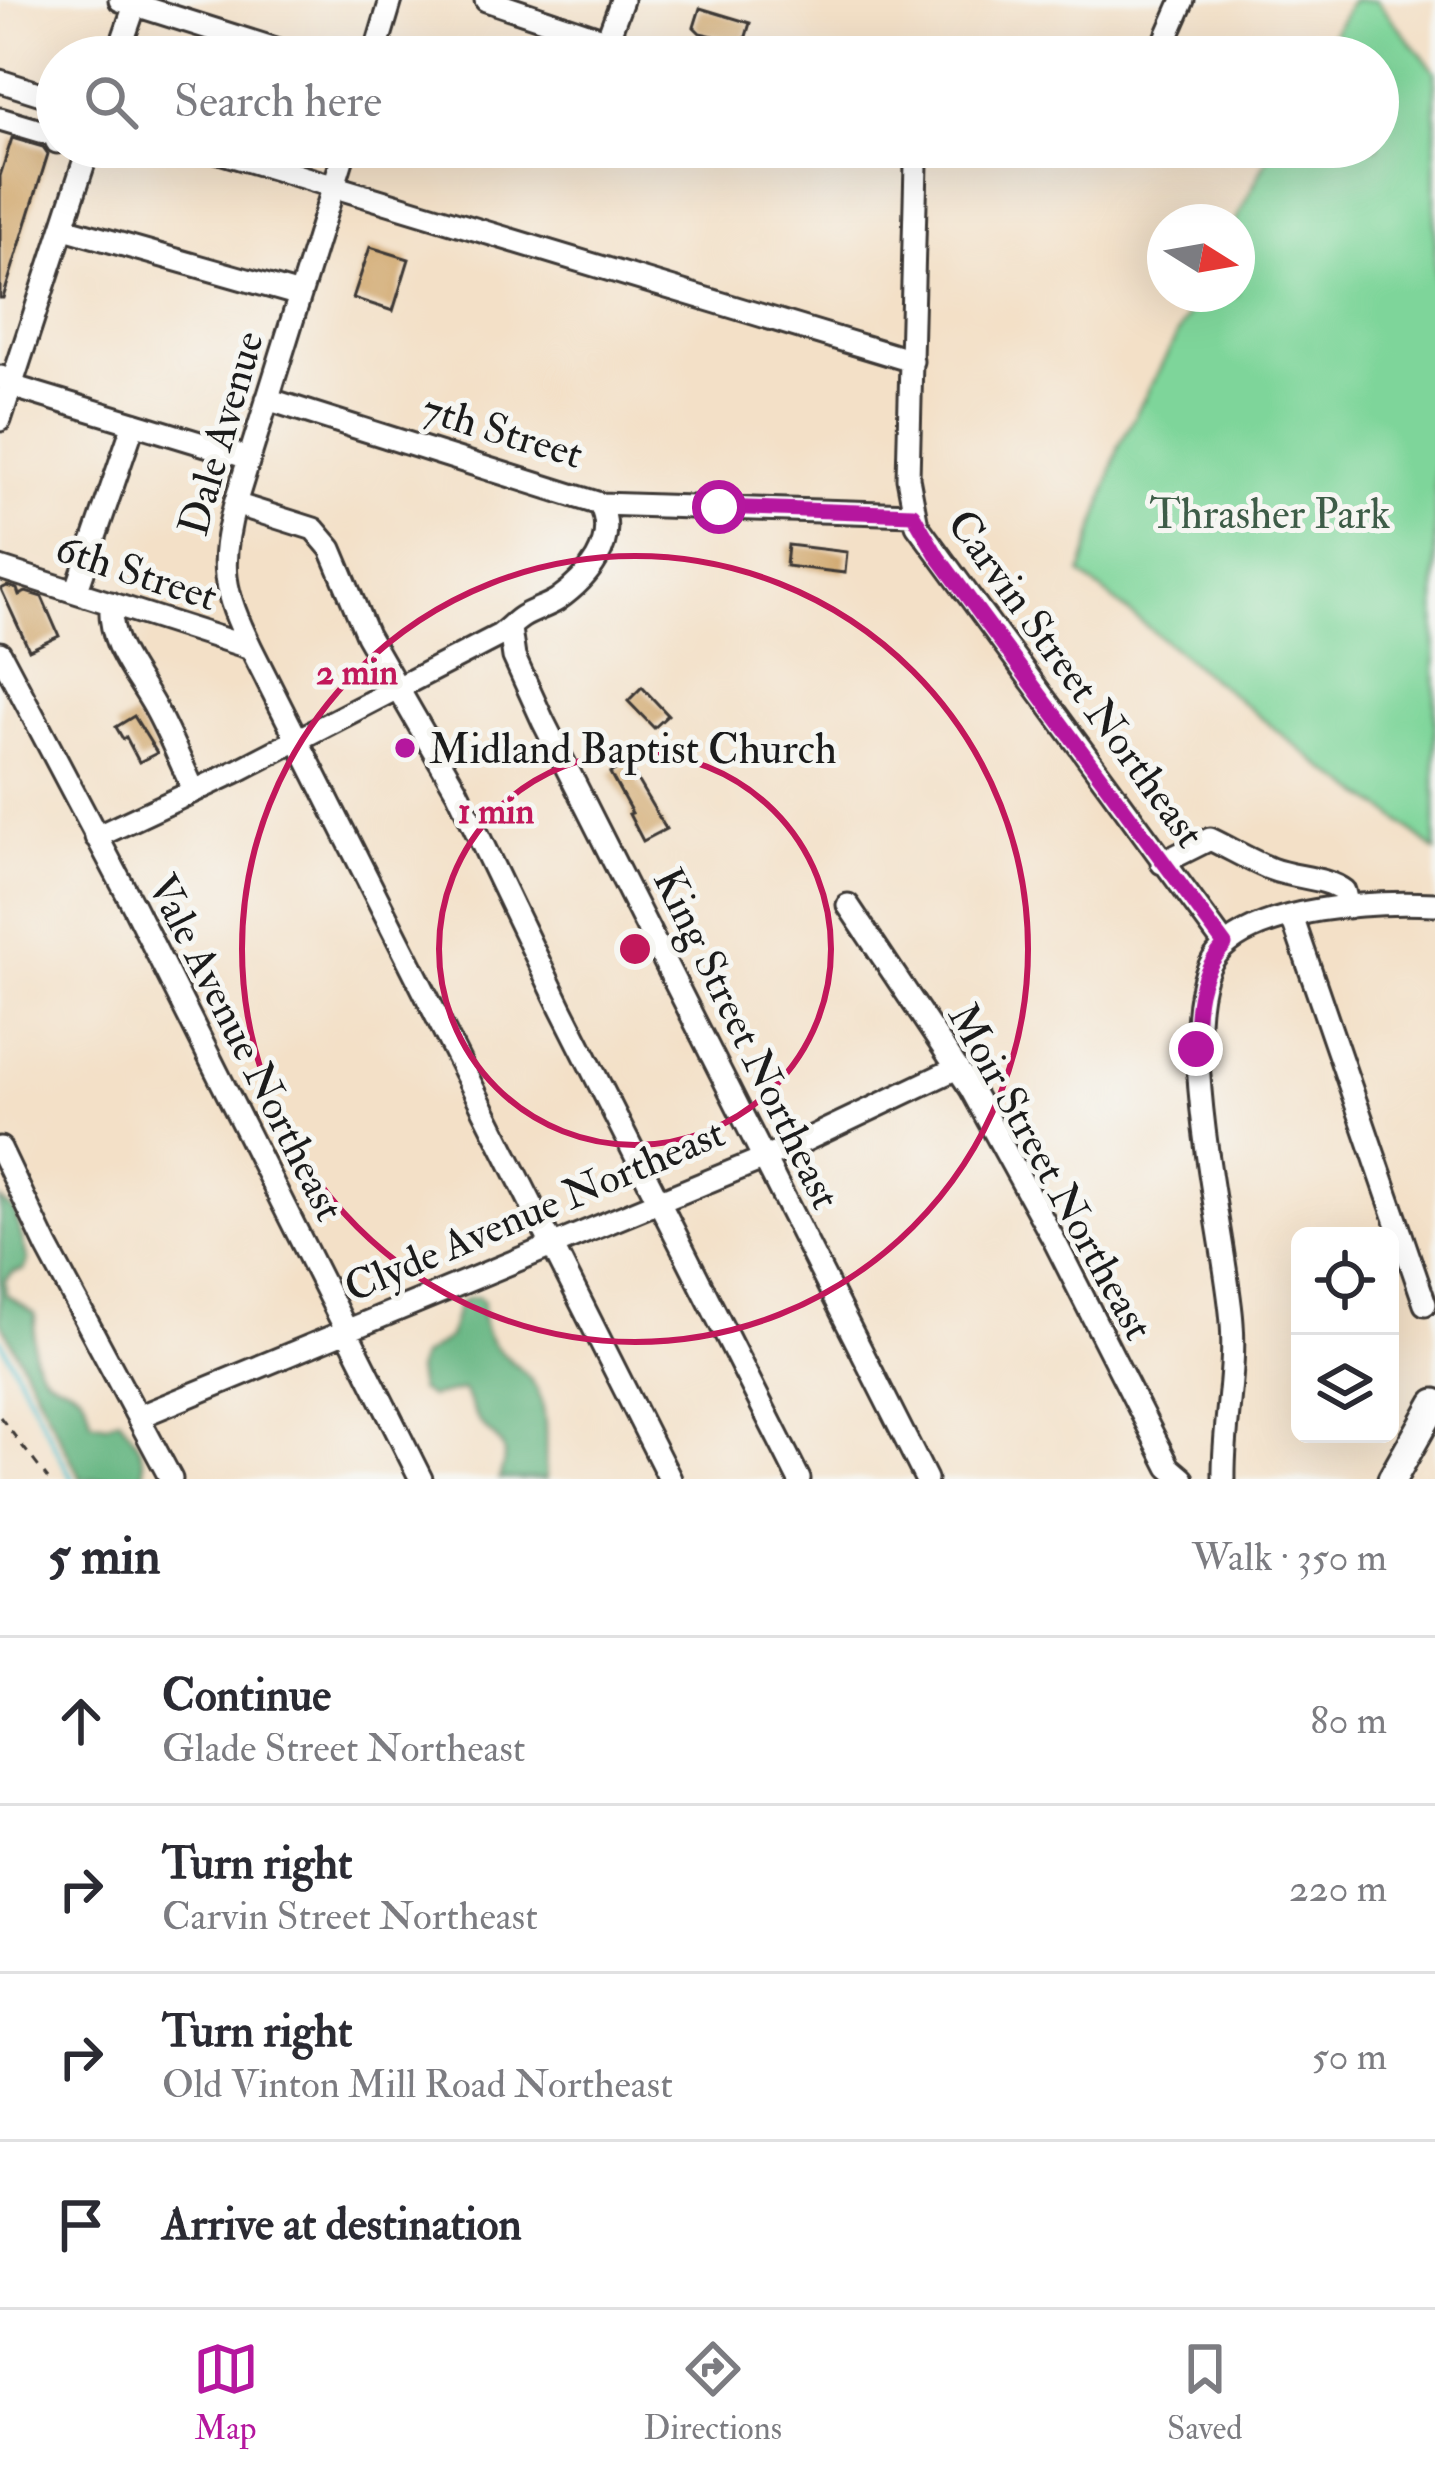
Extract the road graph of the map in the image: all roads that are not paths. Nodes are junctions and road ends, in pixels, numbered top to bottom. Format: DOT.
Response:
graph roads {
  1 [pos="391,0"];
  2 [pos="486,0"];
  3 [pos="622,0"];
  4 [pos="1183,0"];
  5 [pos="127,2"];
  6 [pos="121,36"];
  7 [pos="235,36"];
  8 [pos="380,36"];
  9 [pos="586,36"];
  10 [pos="609,36"];
  11 [pos="1167,36"];
  12 [pos="0,81"];
  13 [pos="36,92"];
  14 [pos="0,119"];
  15 [pos="36,130"];
  16 [pos="83,168"];
  17 [pos="270,168"];
  18 [pos="339,168"];
  19 [pos="916,168"];
  20 [pos="333,188"];
  21 [pos="64,227"];
  22 [pos="300,296"];
  23 [pos="912,361"];
  24 [pos="6,381"];
  25 [pos="267,399"];
  26 [pos="0,421"];
  27 [pos="134,423"];
  28 [pos="249,458"];
  29 [pos="235,504"];
  30 [pos="600,504"];
  31 [pos="913,514"];
  32 [pos="0,568"];
  33 [pos="76,592"];
  34 [pos="111,603"];
  35 [pos="510,629"];
  36 [pos="251,648"];
  37 [pos="0,652"];
  38 [pos="397,688"];
  39 [pos="298,738"];
  40 [pos="194,791"];
  41 [pos="96,837"];
  42 [pos="1162,863"];
  43 [pos="1435,904"];
  44 [pos="848,905"];
  45 [pos="1348,907"];
  46 [pos="1292,916"];
  47 [pos="1225,945"];
  48 [pos="957,1068"];
  49 [pos="0,1148"];
  50 [pos="762,1157"];
  51 [pos="659,1199"];
  52 [pos="553,1244"];
  53 [pos="1425,1304"];
  54 [pos="345,1330"];
  55 [pos="1435,1403"];
  56 [pos="138,1418"];
  57 [pos="171,1479"];
  58 [pos="421,1479"];
  59 [pos="670,1479"];
  60 [pos="799,1479"];
  61 [pos="926,1479"];
  62 [pos="1184,1479"];
  63 [pos="1224,1479"];
  64 [pos="1392,1479"];
  1 -- 8 [label="street"];
  2 -- 9 [label="street"];
  3 -- 10 [label="street"];
  4 -- 11 [label="street"];
  5 -- 6 [label="street"];
  5 -- 7 [label="street"];
  12 -- 13 [label="street"];
  14 -- 15 [label="street"];
  16 -- 21 [label="street"];
  17 -- 20 [label="street"];
  18 -- 20 [label="street, Dale Avenue"];
  19 -- 23 [label="street, Carvin Street Northeast"];
  20 -- 22 [label="street, Dale Avenue"];
  20 -- 23 [label="street"];
  21 -- 22 [label="street"];
  21 -- 24 [label="street"];
  22 -- 25 [label="street, Dale Avenue"];
  23 -- 31 [label="street, Carvin Street Northeast"];
  24 -- 26 [label="street"];
  24 -- 27 [label="street"];
  25 -- 28 [label="street, Dale Avenue"];
  25 -- 30 [label="street, 7th Street"];
  27 -- 28 [label="street"];
  27 -- 33 [label="street"];
  28 -- 29 [label="street, Dale Avenue"];
  29 -- 36 [label="street, Dale Avenue"];
  29 -- 38 [label="street"];
  30 -- 31 [label="street, 7th Street"];
  30 -- 35 [label="street"];
  31 -- 42 [label="street, Carvin Street Northeast"];
  32 -- 33 [label="street, 6th Street"];
  33 -- 34 [label="street, 6th Street"];
  34 -- 36 [label="street, 6th Street"];
  34 -- 40 [label="street"];
  35 -- 38 [label="street"];
  35 -- 50 [label="street, King Street Northeast"];
  36 -- 39 [label="street, Dale Avenue"];
  37 -- 41 [label="street, Vale Avenue Northeast"];
  38 -- 39 [label="street"];
  38 -- 51 [label="street"];
  39 -- 40 [label="street"];
  39 -- 52 [label="street, Dale Avenue"];
  40 -- 41 [label="street"];
  41 -- 54 [label="street, Vale Avenue Northeast"];
  42 -- 45 [label="street"];
  42 -- 47 [label="street, Carvin Street Northeast"];
  43 -- 45 [label="street"];
  44 -- 48 [label="street, Moir Street Northeast"];
  45 -- 46 [label="street"];
  46 -- 47 [label="street"];
  46 -- 53 [label="street"];
  47 -- 63 [label="street"];
  48 -- 50 [label="street, Clyde Avenue Northeast"];
  48 -- 62 [label="street, Moir Street Northeast"];
  49 -- 56 [label="street"];
  50 -- 51 [label="street, Clyde Avenue Northeast"];
  50 -- 61 [label="street, King Street Northeast"];
  51 -- 52 [label="street, Clyde Avenue Northeast"];
  51 -- 60 [label="street"];
  52 -- 54 [label="street, Clyde Avenue Northeast"];
  52 -- 59 [label="street, Dale Avenue"];
  54 -- 56 [label="street, Clyde Avenue Northeast"];
  54 -- 58 [label="street, Vale Avenue Northeast"];
  55 -- 64 [label="main road"];
  56 -- 57 [label="street"];
}
